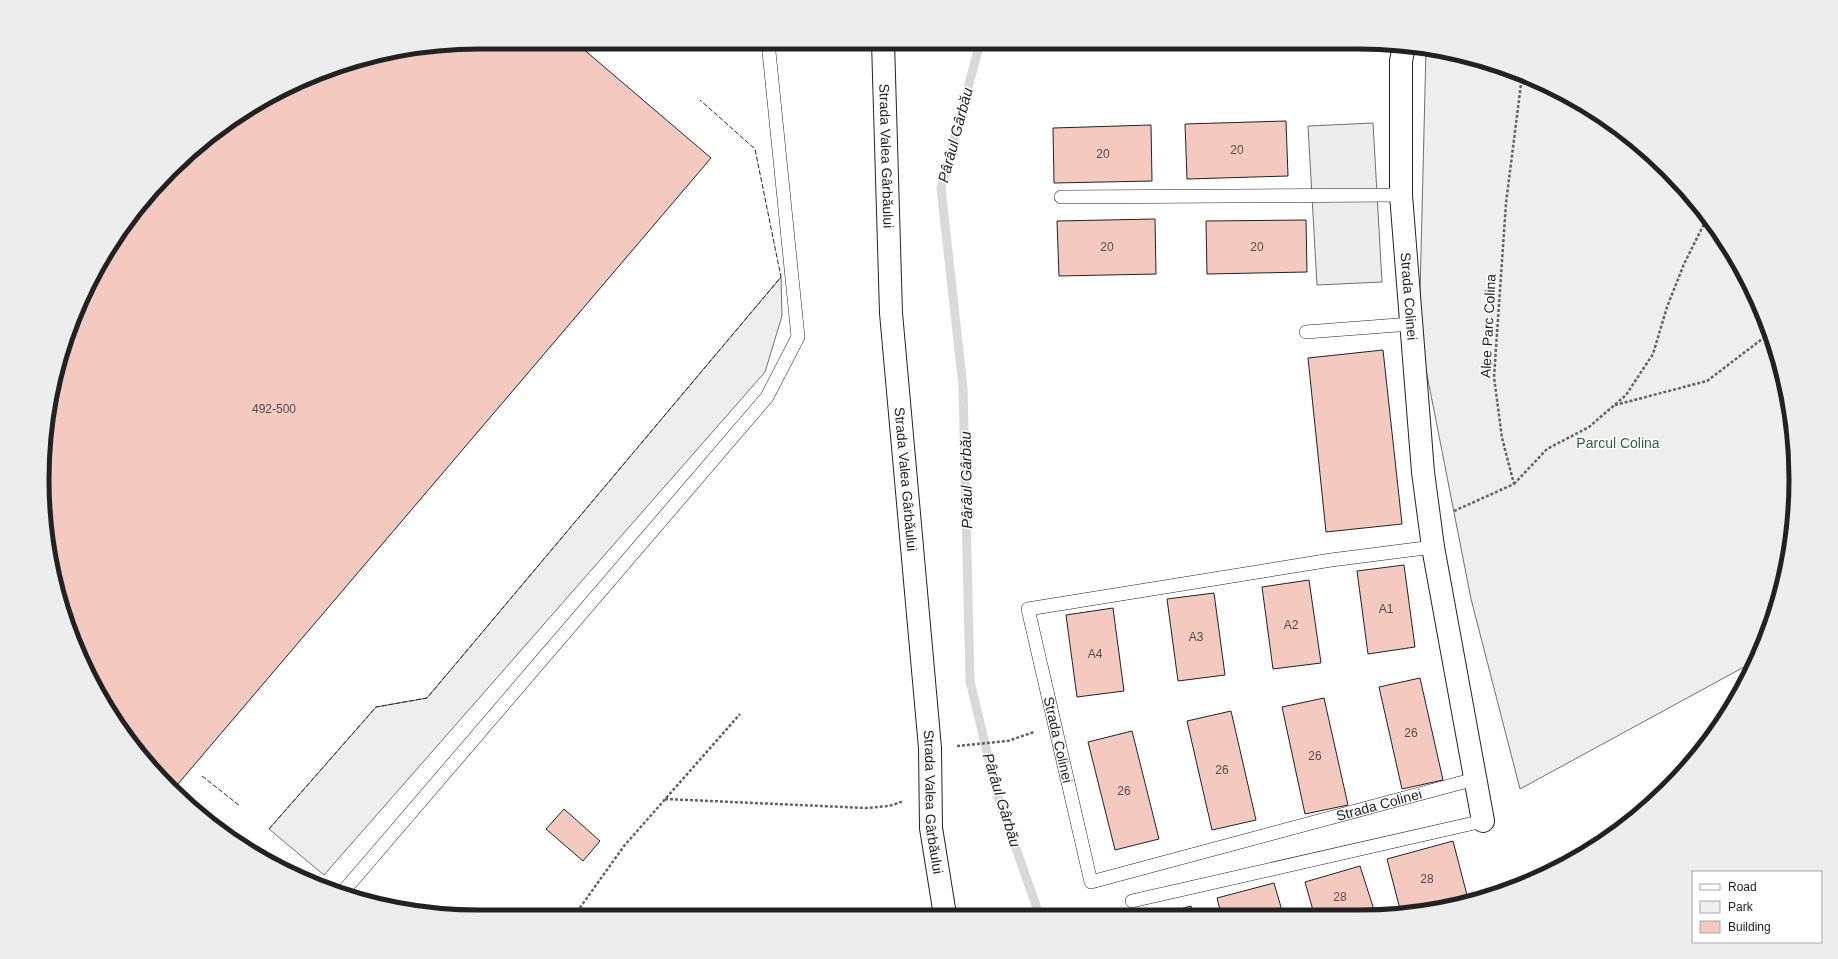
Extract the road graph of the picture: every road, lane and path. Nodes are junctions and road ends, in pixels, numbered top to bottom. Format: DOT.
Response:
graph roads {
  1 [pos="769,49"];
  2 [pos="883,49"];
  3 [pos="1403,52"];
  4 [pos="1521,81"];
  5 [pos="1401,195"];
  6 [pos="1060,197"];
  7 [pos="1704,223"];
  8 [pos="1411,324"];
  9 [pos="1306,332"];
  10 [pos="1765,337"];
  11 [pos="1613,406"];
  12 [pos="1514,484"];
  13 [pos="1430,522"];
  14 [pos="1433,547"];
  15 [pos="740,714"];
  16 [pos="1036,731"];
  17 [pos="966,745"];
  18 [pos="1475,779"];
  19 [pos="931,788"];
  20 [pos="666,799"];
  21 [pos="1483,822"];
  22 [pos="346,888"];
  23 [pos="1132,901"];
  24 [pos="578,910"];
  25 [pos="944,910"];
  1 -- 22 [label="lane"];
  2 -- 19 [label="street, Strada Valea Gârbăului"];
  3 -- 5 [label="street, Strada Colinei"];
  4 -- 12 [label="path, Alee Parc Colina"];
  5 -- 6 [label="lane"];
  5 -- 8 [label="street, Strada Colinei"];
  7 -- 11 [label="path"];
  8 -- 9 [label="lane"];
  8 -- 13 [label="street, Strada Colinei"];
  10 -- 11 [label="path"];
  11 -- 12 [label="path"];
  12 -- 13 [label="path"];
  13 -- 14 [label="street, Strada Colinei"];
  14 -- 18 [label="street, Strada Colinei"];
  14 -- 18 [label="lane, Strada Colinei"];
  15 -- 20 [label="path"];
  16 -- 17 [label="path"];
  18 -- 21 [label="street, Strada Colinei"];
  19 -- 20 [label="path"];
  19 -- 25 [label="street, Strada Valea Gârbăului"];
  20 -- 24 [label="path"];
  21 -- 23 [label="lane, Strada Colinei"];
}
